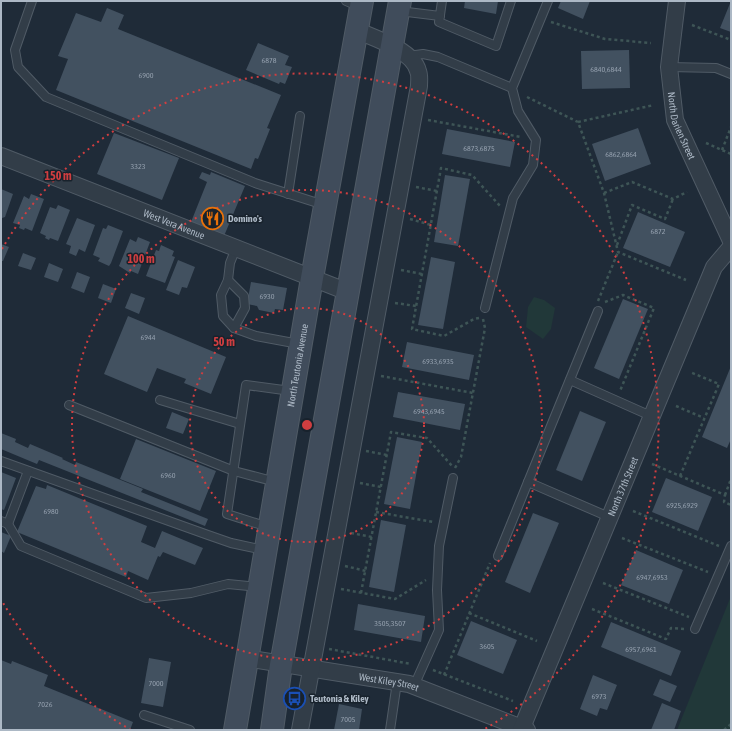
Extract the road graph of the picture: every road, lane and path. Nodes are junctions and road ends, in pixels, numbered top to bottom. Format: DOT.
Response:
graph roads {
  1 [pos="32,1"];
  2 [pos="442,1"];
  3 [pos="511,1"];
  4 [pos="548,1"];
  5 [pos="677,1"];
  6 [pos="356,3"];
  7 [pos="399,6"];
  8 [pos="440,16"];
  9 [pos="541,18"];
  10 [pos="692,25"];
  11 [pos="356,30"];
  12 [pos="731,40"];
  13 [pos="651,43"];
  14 [pos="400,51"];
  15 [pos="669,67"];
  16 [pos="731,74"];
  17 [pos="512,89"];
  18 [pos="654,105"];
  19 [pos="300,116"];
  20 [pos="426,120"];
  21 [pos="578,122"];
  22 [pos="731,128"];
  23 [pos="536,140"];
  24 [pos="706,143"];
  25 [pos="722,150"];
  26 [pos="731,154"];
  27 [pos="1,156"];
  28 [pos="414,186"];
  29 [pos="437,191"];
  30 [pos="687,192"];
  31 [pos="604,193"];
  32 [pos="288,194"];
  33 [pos="673,199"];
  34 [pos="325,206"];
  35 [pos="508,215"];
  36 [pos="408,219"];
  37 [pos="431,225"];
  38 [pos="731,241"];
  39 [pos="616,246"];
  40 [pos="731,247"];
  41 [pos="236,248"];
  42 [pos="618,252"];
  43 [pos="398,269"];
  44 [pos="422,274"];
  45 [pos="312,278"];
  46 [pos="228,280"];
  47 [pos="686,280"];
  48 [pos="348,292"];
  49 [pos="598,300"];
  50 [pos="392,302"];
  51 [pos="416,306"];
  52 [pos="485,308"];
  53 [pos="598,310"];
  54 [pos="483,318"];
  55 [pos="234,328"];
  56 [pos="300,344"];
  57 [pos="690,372"];
  58 [pos="379,376"];
  59 [pos="570,380"];
  60 [pos="292,391"];
  61 [pos="473,393"];
  62 [pos="160,400"];
  63 [pos="616,401"];
  64 [pos="69,405"];
  65 [pos="676,406"];
  66 [pos="651,416"];
  67 [pos="704,418"];
  68 [pos="240,424"];
  69 [pos="365,450"];
  70 [pos="387,455"];
  71 [pos="1,461"];
  72 [pos="652,464"];
  73 [pos="454,469"];
  74 [pos="28,471"];
  75 [pos="234,471"];
  76 [pos="680,476"];
  77 [pos="453,478"];
  78 [pos="731,479"];
  79 [pos="276,482"];
  80 [pos="359,482"];
  81 [pos="528,482"];
  82 [pos="381,487"];
  83 [pos="725,495"];
  84 [pos="731,505"];
  85 [pos="633,511"];
  86 [pos="376,512"];
  87 [pos="608,517"];
  88 [pos="5,522"];
  89 [pos="444,524"];
  90 [pos="268,527"];
  91 [pos="350,533"];
  92 [pos="372,537"];
  93 [pos="622,538"];
  94 [pos="730,548"];
  95 [pos="264,550"];
  96 [pos="498,556"];
  97 [pos="343,566"];
  98 [pos="366,571"];
  99 [pos="438,572"];
  100 [pos="718,576"];
  101 [pos="603,583"];
  102 [pos="258,587"];
  103 [pos="339,588"];
  104 [pos="361,593"];
  105 [pos="592,610"];
  106 [pos="469,613"];
  107 [pos="698,621"];
  108 [pos="695,629"];
  109 [pos="537,641"];
  110 [pos="245,658"];
  111 [pos="281,665"];
  112 [pos="311,669"];
  113 [pos="444,675"];
  114 [pos="397,682"];
  115 [pos="414,686"];
  116 [pos="144,715"];
  117 [pos="731,724"];
  118 [pos="523,729"];
  119 [pos="190,730"];
  120 [pos="234,730"];
  121 [pos="272,730"];
  122 [pos="300,730"];
  123 [pos="390,730"];
  124 [pos="724,730"];
  1 -- 32 [label="lane"];
  2 -- 8 [label="lane"];
  3 -- 8 [label="lane"];
  4 -- 9 [label="lane"];
  5 -- 15 [label="street, North Darien Street"];
  6 -- 11 [label="main road, North Teutonia Avenue"];
  7 -- 8 [label="lane"];
  7 -- 14 [label="main road"];
  9 -- 13 [label="path"];
  9 -- 17 [label="lane"];
  10 -- 12 [label="path"];
  11 -- 14 [label="street"];
  11 -- 34 [label="main road, North Teutonia Avenue"];
  14 -- 17 [label="lane"];
  14 -- 48 [label="main road"];
  14 -- 112 [label="street"];
  15 -- 16 [label="lane"];
  15 -- 38 [label="street, North Darien Street"];
  17 -- 21 [label="path"];
  17 -- 23 [label="lane"];
  18 -- 21 [label="path"];
  19 -- 32 [label="lane"];
  20 -- 23 [label="path"];
  21 -- 31 [label="path"];
  22 -- 25 [label="path"];
  23 -- 35 [label="lane"];
  24 -- 25 [label="path"];
  25 -- 26 [label="path"];
  27 -- 41 [label="street, West Vera Avenue"];
  28 -- 29 [label="path"];
  29 -- 35 [label="path"];
  29 -- 37 [label="path"];
  30 -- 33 [label="path"];
  31 -- 33 [label="path"];
  31 -- 39 [label="path"];
  32 -- 34 [label="lane"];
  33 -- 39 [label="path"];
  34 -- 45 [label="main road, North Teutonia Avenue"];
  35 -- 52 [label="lane"];
  36 -- 37 [label="path"];
  37 -- 44 [label="path"];
  39 -- 42 [label="path"];
  40 -- 66 [label="street, North 37th Street"];
  41 -- 45 [label="street, West Vera Avenue"];
  41 -- 46 [label="lane"];
  42 -- 47 [label="path"];
  42 -- 49 [label="path"];
  43 -- 44 [label="path"];
  44 -- 51 [label="path"];
  45 -- 48 [label="street, West Vera Avenue"];
  45 -- 56 [label="main road, North Teutonia Avenue"];
  46 -- 55 [label="lane"];
  46 -- 55 [label="lane"];
  48 -- 111 [label="main road"];
  49 -- 53 [label="path"];
  49 -- 63 [label="path"];
  50 -- 51 [label="path"];
  51 -- 54 [label="path"];
  52 -- 54 [label="path"];
  53 -- 59 [label="lane"];
  54 -- 61 [label="path"];
  55 -- 56 [label="lane"];
  56 -- 60 [label="main road, North Teutonia Avenue"];
  57 -- 67 [label="path"];
  58 -- 61 [label="path"];
  59 -- 63 [label="lane"];
  59 -- 81 [label="lane"];
  60 -- 68 [label="lane"];
  60 -- 79 [label="main road, North Teutonia Avenue"];
  61 -- 73 [label="path"];
  62 -- 68 [label="lane"];
  63 -- 66 [label="lane"];
  64 -- 75 [label="lane"];
  65 -- 67 [label="path"];
  66 -- 87 [label="street, North 37th Street"];
  67 -- 76 [label="path"];
  68 -- 75 [label="lane"];
  69 -- 70 [label="path"];
  70 -- 73 [label="path"];
  70 -- 82 [label="path"];
  71 -- 74 [label="lane"];
  72 -- 76 [label="path"];
  73 -- 77 [label="path"];
  74 -- 88 [label="lane"];
  74 -- 95 [label="lane"];
  75 -- 79 [label="lane"];
  75 -- 90 [label="lane"];
  76 -- 83 [label="path"];
  77 -- 89 [label="lane"];
  78 -- 83 [label="path"];
  79 -- 90 [label="main road, North Teutonia Avenue"];
  80 -- 82 [label="path"];
  81 -- 87 [label="lane"];
  81 -- 96 [label="lane"];
  82 -- 86 [label="path"];
  83 -- 84 [label="path"];
  85 -- 94 [label="path"];
  86 -- 89 [label="path"];
  86 -- 92 [label="path"];
  87 -- 118 [label="street, North 37th Street"];
  88 -- 102 [label="lane"];
  89 -- 99 [label="lane"];
  90 -- 95 [label="main road, North Teutonia Avenue"];
  91 -- 92 [label="path"];
  92 -- 98 [label="path"];
  93 -- 100 [label="path"];
  94 -- 100 [label="lane"];
  95 -- 102 [label="main road, North Teutonia Avenue"];
  96 -- 106 [label="path"];
  97 -- 98 [label="path"];
  98 -- 104 [label="path"];
  99 -- 104 [label="path"];
  99 -- 115 [label="lane"];
  100 -- 107 [label="lane"];
  101 -- 107 [label="path"];
  102 -- 110 [label="main road, North Teutonia Avenue"];
  103 -- 104 [label="path"];
  105 -- 108 [label="path"];
  106 -- 109 [label="path"];
  106 -- 113 [label="path"];
  107 -- 108 [label="lane"];
  110 -- 111 [label="street, West Kiley Street"];
  110 -- 120 [label="main road, North Teutonia Avenue"];
  111 -- 112 [label="street, West Kiley Street"];
  111 -- 121 [label="main road"];
  112 -- 114 [label="street, West Kiley Street"];
  112 -- 122 [label="street"];
  114 -- 115 [label="street, West Kiley Street"];
  114 -- 123 [label="lane"];
  115 -- 118 [label="street, West Kiley Street"];
  116 -- 119 [label="lane"];
  117 -- 124 [label="path"];
}
